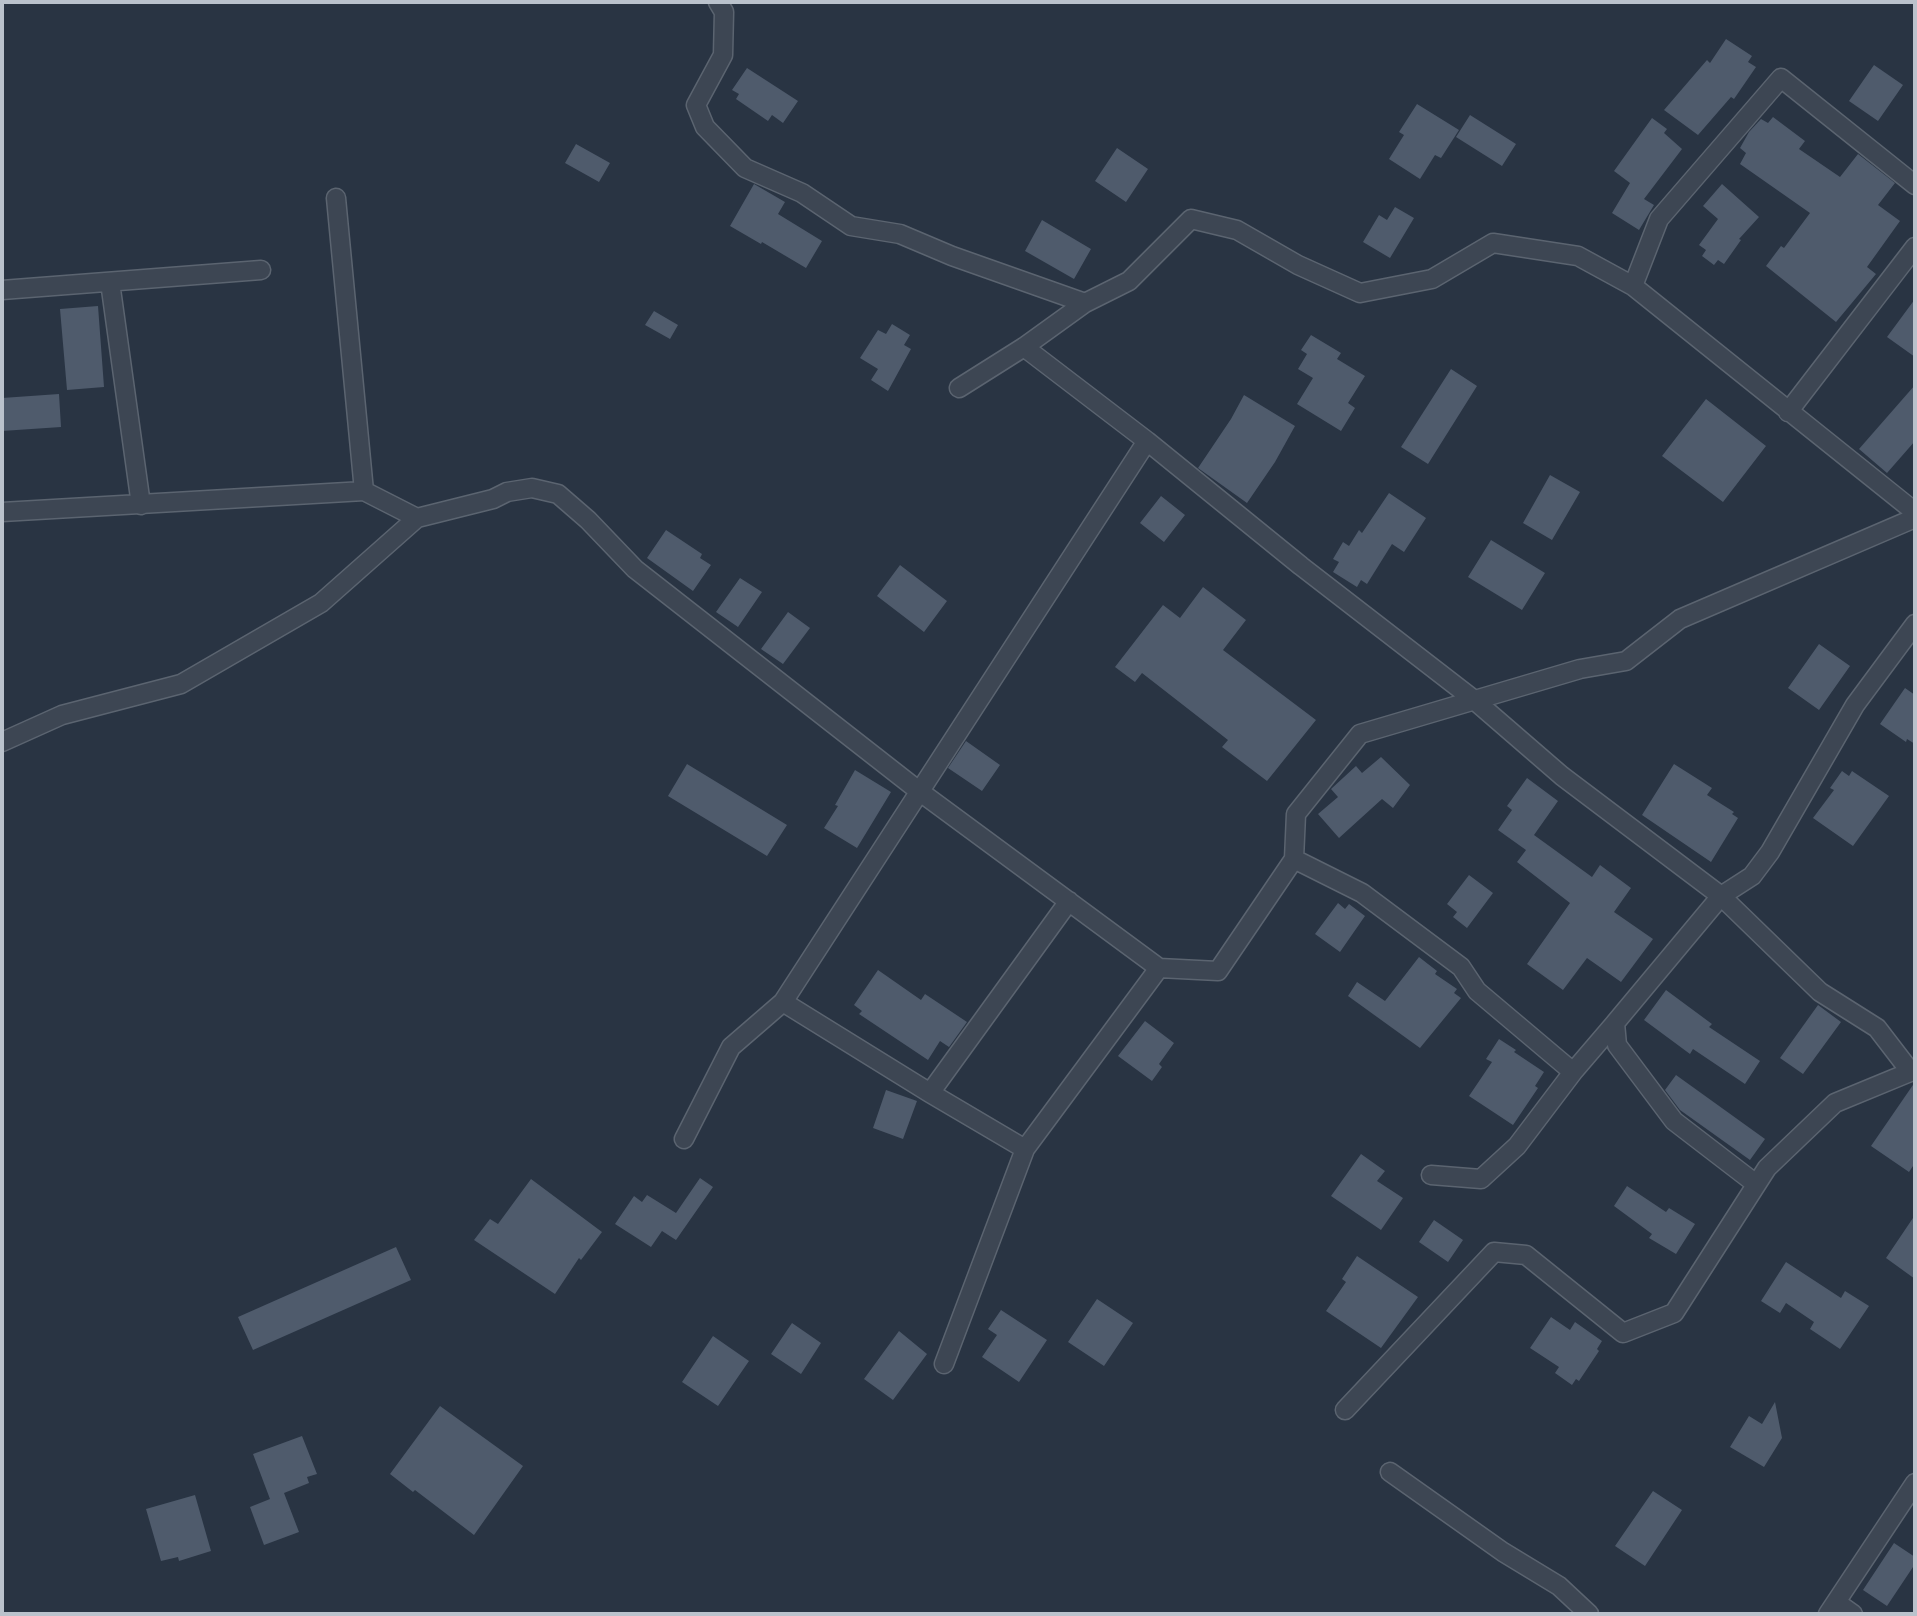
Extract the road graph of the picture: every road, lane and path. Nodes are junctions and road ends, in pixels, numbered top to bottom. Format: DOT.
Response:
graph roads {
  1 [pos="718,2"];
  2 [pos="1915,185"];
  3 [pos="337,198"];
  4 [pos="1915,247"];
  5 [pos="261,270"];
  6 [pos="110,282"];
  7 [pos="1633,286"];
  8 [pos="2,290"];
  9 [pos="1085,303"];
  10 [pos="1024,347"];
  11 [pos="959,388"];
  12 [pos="1788,412"];
  13 [pos="1147,441"];
  14 [pos="364,491"];
  15 [pos="141,505"];
  16 [pos="2,512"];
  17 [pos="1915,512"];
  18 [pos="417,518"];
  19 [pos="1915,518"];
  20 [pos="1915,624"];
  21 [pos="1473,699"];
  22 [pos="2,742"];
  23 [pos="919,791"];
  24 [pos="1294,859"];
  25 [pos="1721,896"];
  26 [pos="1069,901"];
  27 [pos="1159,968"];
  28 [pos="783,1002"];
  29 [pos="1615,1023"];
  30 [pos="1913,1070"];
  31 [pos="1573,1072"];
  32 [pos="930,1093"];
  33 [pos="684,1139"];
  34 [pos="1025,1149"];
  35 [pos="1431,1175"];
  36 [pos="1756,1184"];
  37 [pos="944,1364"];
  38 [pos="1345,1410"];
  39 [pos="1390,1472"];
  40 [pos="1915,1483"];
  41 [pos="1832,1608"];
  42 [pos="1589,1614"];
  43 [pos="1853,1614"];
  1 -- 9 [label="street"];
  2 -- 7 [label="street"];
  3 -- 14 [label="street"];
  4 -- 12 [label="street"];
  5 -- 6 [label="street"];
  6 -- 8 [label="street"];
  6 -- 15 [label="street"];
  7 -- 9 [label="street"];
  7 -- 12 [label="street"];
  9 -- 10 [label="street"];
  10 -- 11 [label="street"];
  10 -- 13 [label="street"];
  12 -- 17 [label="street"];
  13 -- 21 [label="street"];
  13 -- 23 [label="street"];
  14 -- 15 [label="street"];
  14 -- 18 [label="street"];
  15 -- 16 [label="street"];
  18 -- 22 [label="street"];
  18 -- 23 [label="street"];
  19 -- 21 [label="street"];
  20 -- 25 [label="street"];
  21 -- 24 [label="street"];
  21 -- 25 [label="street"];
  23 -- 26 [label="street"];
  23 -- 28 [label="street"];
  24 -- 27 [label="street"];
  24 -- 31 [label="street"];
  25 -- 29 [label="street"];
  25 -- 30 [label="street"];
  26 -- 27 [label="street"];
  26 -- 32 [label="street"];
  27 -- 34 [label="street"];
  28 -- 32 [label="street"];
  28 -- 33 [label="street"];
  29 -- 31 [label="street"];
  29 -- 36 [label="street"];
  30 -- 36 [label="street"];
  31 -- 35 [label="street"];
  32 -- 34 [label="street"];
  34 -- 37 [label="street"];
  36 -- 38 [label="street"];
  39 -- 42 [label="street"];
  40 -- 41 [label="street"];
  41 -- 43 [label="street"];
}
